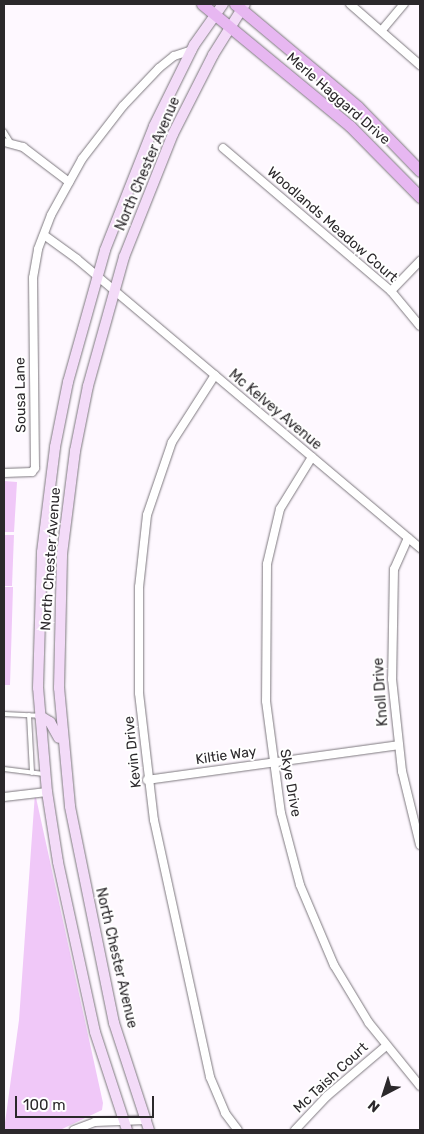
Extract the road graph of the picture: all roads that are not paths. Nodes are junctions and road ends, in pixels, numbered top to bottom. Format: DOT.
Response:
graph roads {
  1 [pos="202,4"];
  2 [pos="222,4"];
  3 [pos="350,4"];
  4 [pos="404,4"];
  5 [pos="241,6"];
  6 [pos="215,16"];
  7 [pos="231,29"];
  8 [pos="382,30"];
  9 [pos="192,50"];
  10 [pos="420,65"];
  11 [pos="4,131"];
  12 [pos="8,142"];
  13 [pos="223,148"];
  14 [pos="420,171"];
  15 [pos="69,182"];
  16 [pos="420,197"];
  17 [pos="44,236"];
  18 [pos="420,261"];
  19 [pos="96,276"];
  20 [pos="113,291"];
  21 [pos="391,291"];
  22 [pos="420,326"];
  23 [pos="215,375"];
  24 [pos="312,457"];
  25 [pos="4,473"];
  26 [pos="408,538"];
  27 [pos="420,548"];
  28 [pos="4,714"];
  29 [pos="35,716"];
  30 [pos="398,745"];
  31 [pos="63,746"];
  32 [pos="273,762"];
  33 [pos="4,769"];
  34 [pos="32,773"];
  35 [pos="44,774"];
  36 [pos="148,780"];
  37 [pos="47,792"];
  38 [pos="4,797"];
  39 [pos="420,845"];
  40 [pos="386,1046"];
  41 [pos="420,1086"];
  42 [pos="147,1120"];
  43 [pos="126,1127"];
  44 [pos="74,1130"];
  45 [pos="149,1130"];
  46 [pos="238,1130"];
  47 [pos="295,1130"];
  1 -- 6 [label="main road, Merle Haggard Drive"];
  2 -- 6 [label="main road, North Chester Avenue"];
  3 -- 8 [label="street"];
  4 -- 8 [label="street"];
  5 -- 7 [label="main road, North Chester Avenue"];
  5 -- 14 [label="main road, Merle Haggard Drive"];
  6 -- 7 [label="main road, Merle Haggard Drive"];
  6 -- 9 [label="main road, North Chester Avenue"];
  7 -- 16 [label="main road, Merle Haggard Drive"];
  7 -- 20 [label="main road, North Chester Avenue"];
  8 -- 10 [label="street"];
  9 -- 15 [label="street"];
  9 -- 19 [label="main road, North Chester Avenue"];
  11 -- 12 [label="lane"];
  12 -- 15 [label="street"];
  13 -- 21 [label="street, Woodlands Meadow Court"];
  15 -- 17 [label="street"];
  17 -- 19 [label="street, Mc Kelvey Avenue"];
  17 -- 25 [label="street, Sousa Lane"];
  18 -- 21 [label="street"];
  19 -- 20 [label="street, Mc Kelvey Avenue"];
  19 -- 29 [label="main road, North Chester Avenue"];
  20 -- 23 [label="street, Mc Kelvey Avenue"];
  20 -- 31 [label="main road, North Chester Avenue"];
  21 -- 22 [label="street, Woodlands Meadow Court"];
  23 -- 24 [label="street, Mc Kelvey Avenue"];
  23 -- 36 [label="street, Kevin Drive"];
  24 -- 26 [label="street, Mc Kelvey Avenue"];
  24 -- 32 [label="street, Skye Drive"];
  26 -- 27 [label="street, Mc Kelvey Avenue"];
  26 -- 30 [label="street, Knoll Drive"];
  28 -- 29 [label="lane"];
  29 -- 31 [label="main road"];
  29 -- 34 [label="lane"];
  29 -- 35 [label="main road, North Chester Avenue"];
  30 -- 32 [label="street, Kiltie Way"];
  30 -- 39 [label="street, Knoll Drive"];
  31 -- 42 [label="main road, North Chester Avenue"];
  32 -- 36 [label="street, Kiltie Way"];
  32 -- 40 [label="street, Skye Drive"];
  33 -- 34 [label="lane"];
  34 -- 35 [label="lane"];
  35 -- 37 [label="main road, North Chester Avenue"];
  36 -- 46 [label="street, Kevin Drive"];
  37 -- 38 [label="street"];
  37 -- 43 [label="main road, North Chester Avenue"];
  40 -- 41 [label="street, Skye Drive"];
  40 -- 47 [label="street, Mc Taish Court"];
  42 -- 43 [label="street"];
  42 -- 45 [label="main road, North Chester Avenue"];
  43 -- 44 [label="street"];
}
